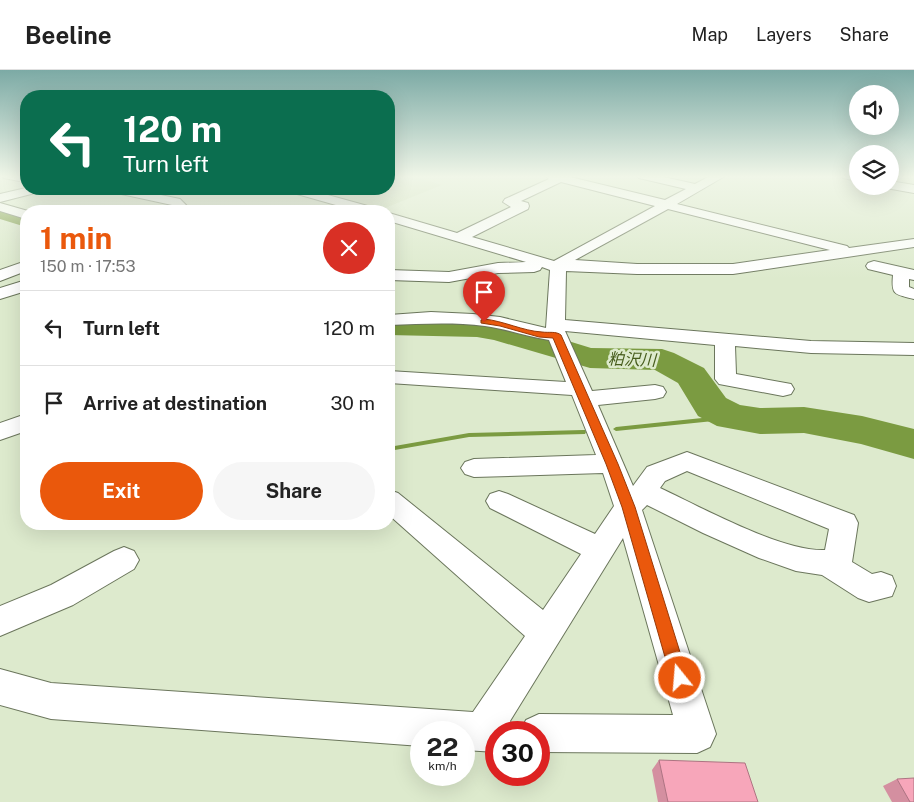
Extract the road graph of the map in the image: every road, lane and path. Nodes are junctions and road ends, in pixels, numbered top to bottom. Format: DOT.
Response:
graph roads {
  1 [pos="515,210"];
  2 [pos="666,210"];
  3 [pos="685,210"];
  4 [pos="395,219"];
  5 [pos="458,238"];
  6 [pos="914,243"];
  7 [pos="853,252"];
  8 [pos="566,266"];
  9 [pos="874,266"];
  10 [pos="20,268"];
  11 [pos="908,274"];
  12 [pos="395,275"];
  13 [pos="0,276"];
  14 [pos="20,287"];
  15 [pos="0,294"];
  16 [pos="914,294"];
  17 [pos="395,320"];
  18 [pos="556,330"];
  19 [pos="725,340"];
  20 [pos="914,349"];
  21 [pos="395,378"];
  22 [pos="783,389"];
  23 [pos="655,392"];
  24 [pos="581,394"];
  25 [pos="20,424"];
  26 [pos="0,432"];
  27 [pos="612,464"];
  28 [pos="474,468"];
  29 [pos="636,500"];
  30 [pos="499,501"];
  31 [pos="395,505"];
  32 [pos="600,550"];
  33 [pos="124,560"];
  34 [pos="828,564"];
  35 [pos="881,586"];
  36 [pos="0,621"];
  37 [pos="546,633"];
  38 [pos="0,687"];
  39 [pos="495,721"];
  40 [pos="485,733"];
  41 [pos="550,733"];
  1 -- 5 [label="street"];
  2 -- 8 [label="street"];
  3 -- 7 [label="street"];
  4 -- 5 [label="street"];
  5 -- 8 [label="street"];
  6 -- 7 [label="street"];
  7 -- 8 [label="street"];
  8 -- 12 [label="street"];
  8 -- 18 [label="street"];
  9 -- 11 [label="street"];
  10 -- 13 [label="street"];
  11 -- 16 [label="street"];
  14 -- 15 [label="street"];
  17 -- 18 [label="street"];
  18 -- 19 [label="street"];
  18 -- 24 [label="street"];
  19 -- 20 [label="street"];
  19 -- 22 [label="street"];
  21 -- 24 [label="street"];
  23 -- 24 [label="street"];
  24 -- 27 [label="street"];
  25 -- 26 [label="street"];
  27 -- 28 [label="street"];
  27 -- 29 [label="street"];
  29 -- 32 [label="street"];
  29 -- 34 [label="street"];
  29 -- 34 [label="street"];
  29 -- 41 [label="street"];
  30 -- 32 [label="street"];
  31 -- 37 [label="street"];
  32 -- 37 [label="street"];
  33 -- 36 [label="street"];
  34 -- 35 [label="street"];
  37 -- 39 [label="street"];
  38 -- 40 [label="street"];
}
